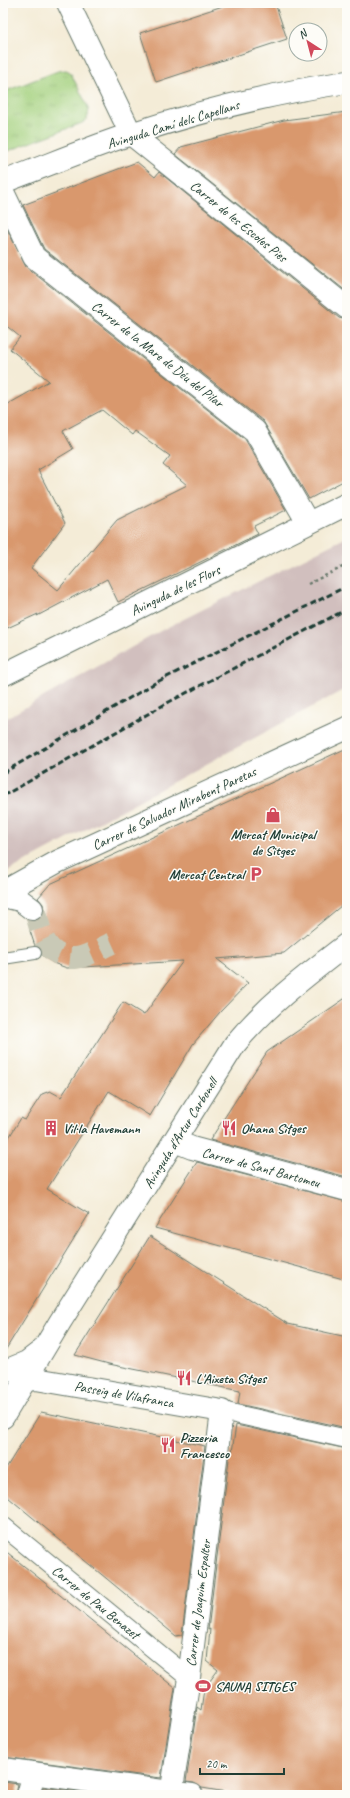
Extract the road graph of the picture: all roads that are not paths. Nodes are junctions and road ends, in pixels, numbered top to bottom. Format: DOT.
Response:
graph roads {
  1 [pos="68,3"];
  2 [pos="347,82"];
  3 [pos="131,134"];
  4 [pos="3,182"];
  5 [pos="3,192"];
  6 [pos="347,308"];
  7 [pos="347,504"];
  8 [pos="308,523"];
  9 [pos="3,675"];
  10 [pos="347,728"];
  11 [pos="3,892"];
  12 [pos="3,896"];
  13 [pos="32,909"];
  14 [pos="347,944"];
  15 [pos="35,953"];
  16 [pos="3,958"];
  17 [pos="175,1140"];
  18 [pos="347,1190"];
  19 [pos="44,1348"];
  20 [pos="3,1372"];
  21 [pos="26,1380"];
  22 [pos="222,1410"];
  23 [pos="3,1417"];
  24 [pos="347,1439"];
  25 [pos="3,1526"];
  26 [pos="189,1678"];
  27 [pos="3,1769"];
  28 [pos="34,1774"];
  29 [pos="178,1794"];
  30 [pos="28,1795"];
  1 -- 3 [label="street"];
  2 -- 3 [label="street, Avinguda Camí dels Capellans"];
  3 -- 4 [label="street, Avinguda Camí dels Capellans"];
  3 -- 6 [label="street, Carrer de les Escoles Pies"];
  5 -- 8 [label="street, Carrer de la Mare de Déu del Pilar"];
  7 -- 8 [label="street, Avinguda de les Flors"];
  8 -- 9 [label="street, Avinguda de les Flors"];
  10 -- 11 [label="street, Carrer de Salvador Mirabent Paretas"];
  12 -- 13 [label="street"];
  14 -- 17 [label="street, Avinguda d'Artur Carbonell"];
  15 -- 16 [label="lane"];
  17 -- 18 [label="street, Carrer de Sant Bartomeu"];
  17 -- 19 [label="street, Avinguda d'Artur Carbonell"];
  19 -- 20 [label="street, Avinguda d'Artur Carbonell"];
  19 -- 21 [label="street, Avinguda d'Artur Carbonell"];
  21 -- 22 [label="street, Passeig de Vilafranca"];
  21 -- 23 [label="street, Avinguda d'Artur Carbonell"];
  22 -- 24 [label="street"];
  22 -- 26 [label="street, Carrer de Joaquim Espalter"];
  25 -- 26 [label="street, Carrer de Pau Benazet"];
  26 -- 29 [label="street, Carrer de Joaquim Espalter"];
  27 -- 28 [label="street"];
  28 -- 29 [label="street"];
  28 -- 30 [label="street"];
}
